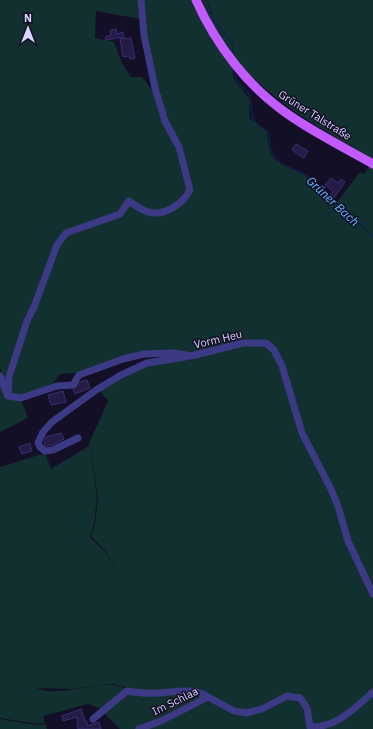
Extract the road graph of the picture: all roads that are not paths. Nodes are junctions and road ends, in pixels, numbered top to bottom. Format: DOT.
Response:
graph roads {
  1 [pos="141,0"];
  2 [pos="196,0"];
  3 [pos="373,164"];
  4 [pos="191,356"];
  5 [pos="0,376"];
  6 [pos="8,396"];
  7 [pos="78,438"];
  8 [pos="373,594"];
  9 [pos="373,692"];
  10 [pos="208,697"];
  11 [pos="93,719"];
  12 [pos="139,729"];
  1 -- 6 [label="street"];
  2 -- 3 [label="main road, Grüner Talstraße"];
  4 -- 6 [label="street, Vorm Heu"];
  4 -- 7 [label="street"];
  4 -- 8 [label="street, Vorm Heu"];
  5 -- 6 [label="street"];
  9 -- 10 [label="street, Im Schlaa"];
  10 -- 11 [label="street"];
  10 -- 12 [label="street, Im Schlaa"];
}
